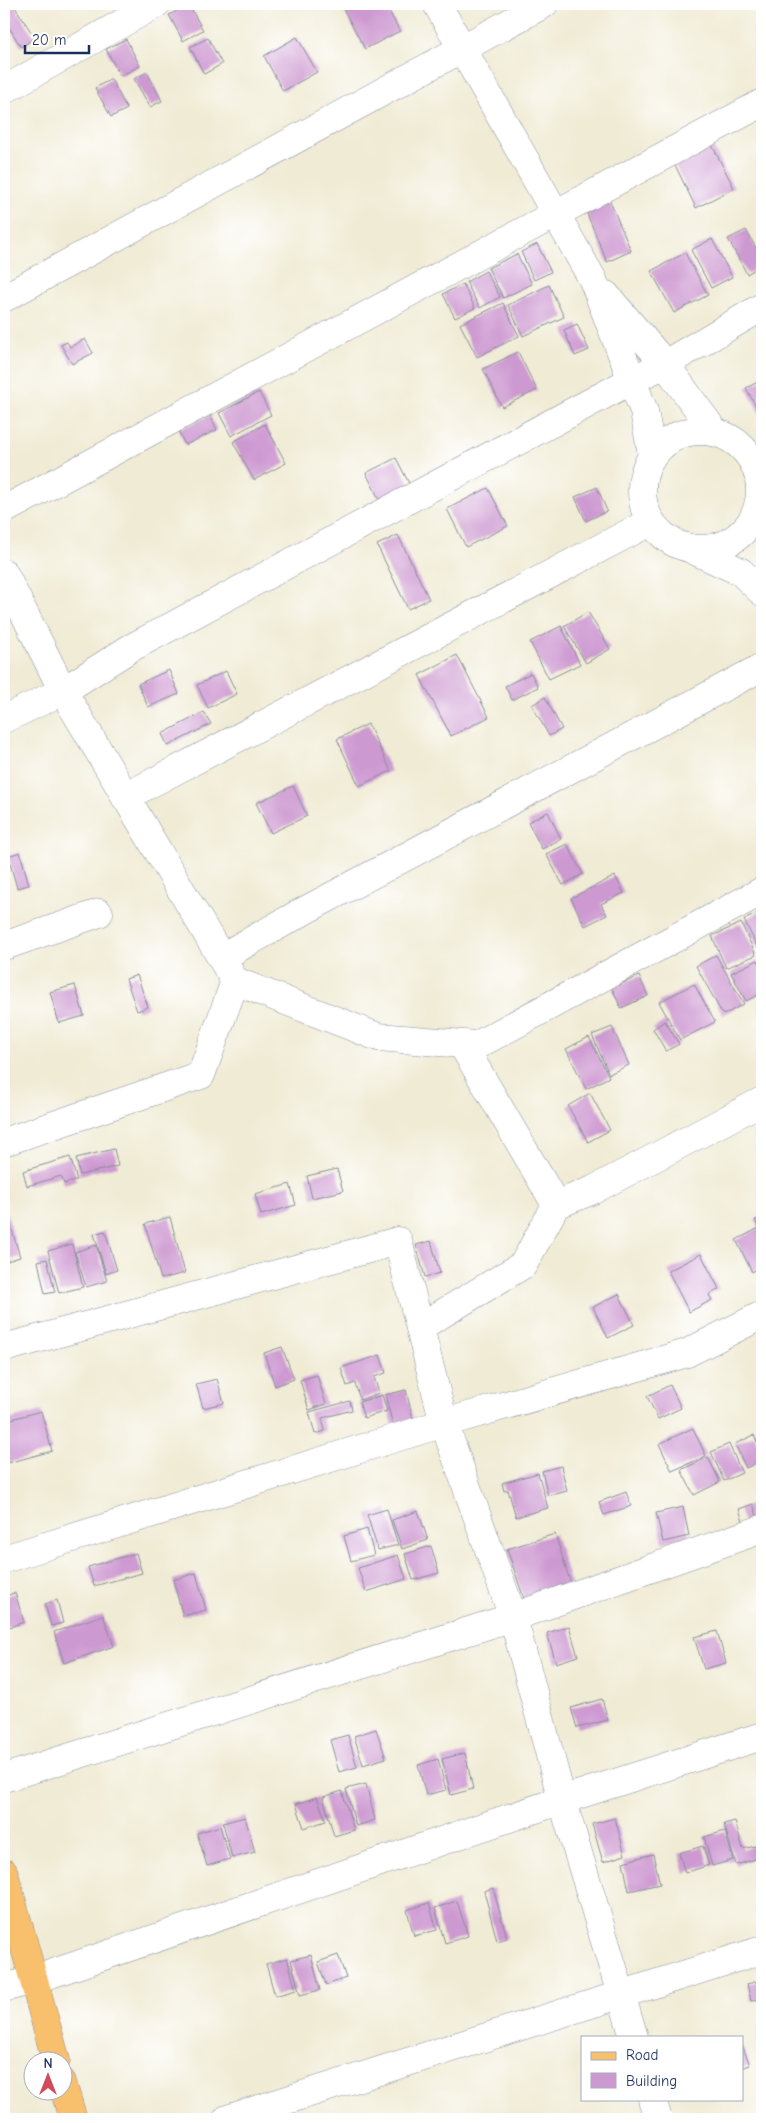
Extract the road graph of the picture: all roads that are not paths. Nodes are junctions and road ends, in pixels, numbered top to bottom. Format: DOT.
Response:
graph roads {
  1 [pos="156,4"];
  2 [pos="437,4"];
  3 [pos="544,4"];
  4 [pos="462,48"];
  5 [pos="4,90"];
  6 [pos="762,103"];
  7 [pos="555,215"];
  8 [pos="593,280"];
  9 [pos="4,298"];
  10 [pos="762,307"];
  11 [pos="665,364"];
  12 [pos="632,380"];
  13 [pos="714,431"];
  14 [pos="757,454"];
  15 [pos="652,455"];
  16 [pos="761,507"];
  17 [pos="4,510"];
  18 [pos="650,522"];
  19 [pos="688,548"];
  20 [pos="4,573"];
  21 [pos="762,592"];
  22 [pos="762,667"];
  23 [pos="63,691"];
  24 [pos="4,719"];
  25 [pos="125,797"];
  26 [pos="762,892"];
  27 [pos="99,913"];
  28 [pos="4,946"];
  29 [pos="222,957"];
  30 [pos="235,981"];
  31 [pos="476,1045"];
  32 [pos="762,1101"];
  33 [pos="4,1142"];
  34 [pos="556,1205"];
  35 [pos="762,1315"];
  36 [pos="420,1327"];
  37 [pos="4,1348"];
  38 [pos="444,1423"];
  39 [pos="762,1529"];
  40 [pos="4,1558"];
  41 [pos="513,1617"];
  42 [pos="762,1736"];
  43 [pos="4,1778"];
  44 [pos="562,1800"];
  45 [pos="4,1873"];
  46 [pos="762,1950"];
  47 [pos="33,1980"];
  48 [pos="4,1988"];
  49 [pos="621,1995"];
  50 [pos="634,2036"];
  51 [pos="53,2050"];
  52 [pos="67,2100"];
  53 [pos="652,2100"];
  54 [pos="73,2119"];
  55 [pos="227,2119"];
  56 [pos="658,2119"];
  1 -- 5 [label="street"];
  2 -- 4 [label="street"];
  3 -- 4 [label="street"];
  4 -- 7 [label="street"];
  4 -- 9 [label="street"];
  6 -- 7 [label="street"];
  7 -- 8 [label="street"];
  7 -- 17 [label="street"];
  8 -- 11 [label="street"];
  8 -- 12 [label="street"];
  10 -- 11 [label="street"];
  11 -- 12 [label="street"];
  11 -- 13 [label="street"];
  12 -- 15 [label="street"];
  12 -- 23 [label="street"];
  13 -- 14 [label="street"];
  13 -- 15 [label="street"];
  14 -- 16 [label="street"];
  15 -- 18 [label="street"];
  16 -- 19 [label="street"];
  18 -- 19 [label="street"];
  18 -- 25 [label="street"];
  19 -- 21 [label="street"];
  20 -- 23 [label="street"];
  22 -- 29 [label="street"];
  23 -- 24 [label="street"];
  23 -- 25 [label="street"];
  25 -- 29 [label="street"];
  26 -- 31 [label="street"];
  27 -- 28 [label="street"];
  29 -- 30 [label="street"];
  30 -- 31 [label="street"];
  30 -- 33 [label="street"];
  31 -- 34 [label="street"];
  32 -- 34 [label="street"];
  34 -- 36 [label="street"];
  35 -- 38 [label="street"];
  36 -- 37 [label="street"];
  36 -- 38 [label="street"];
  38 -- 40 [label="street"];
  38 -- 41 [label="street"];
  39 -- 41 [label="street"];
  41 -- 43 [label="street"];
  41 -- 44 [label="street"];
  42 -- 44 [label="street"];
  44 -- 47 [label="street"];
  44 -- 49 [label="street"];
  45 -- 47 [label="main road"];
  46 -- 49 [label="street"];
  47 -- 48 [label="street"];
  47 -- 51 [label="main road"];
  49 -- 50 [label="street"];
  49 -- 55 [label="street"];
  52 -- 54 [label="main road"];
  53 -- 56 [label="street"];
}
